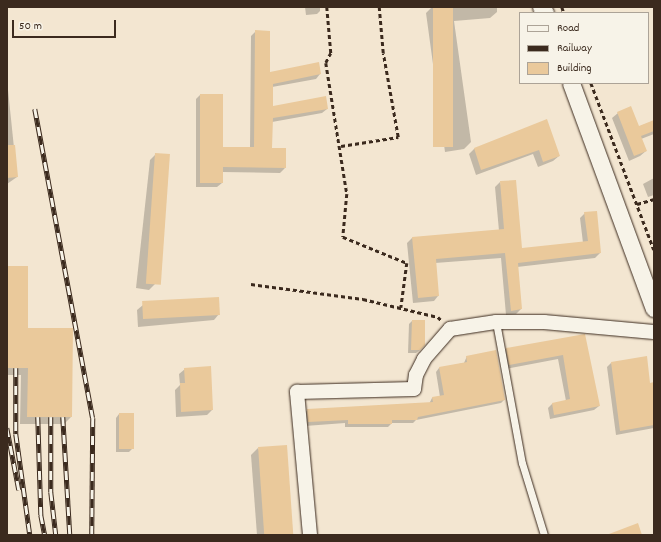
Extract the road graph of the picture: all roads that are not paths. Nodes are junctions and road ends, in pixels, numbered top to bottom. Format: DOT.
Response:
graph roads {
  1 [pos="571,84"];
  2 [pos="654,308"];
  3 [pos="496,322"];
  4 [pos="654,332"];
  5 [pos="310,535"];
  6 [pos="544,535"];
  1 -- 2 [label="street"];
  3 -- 4 [label="street"];
  3 -- 5 [label="street"];
  3 -- 6 [label="lane"];
}
